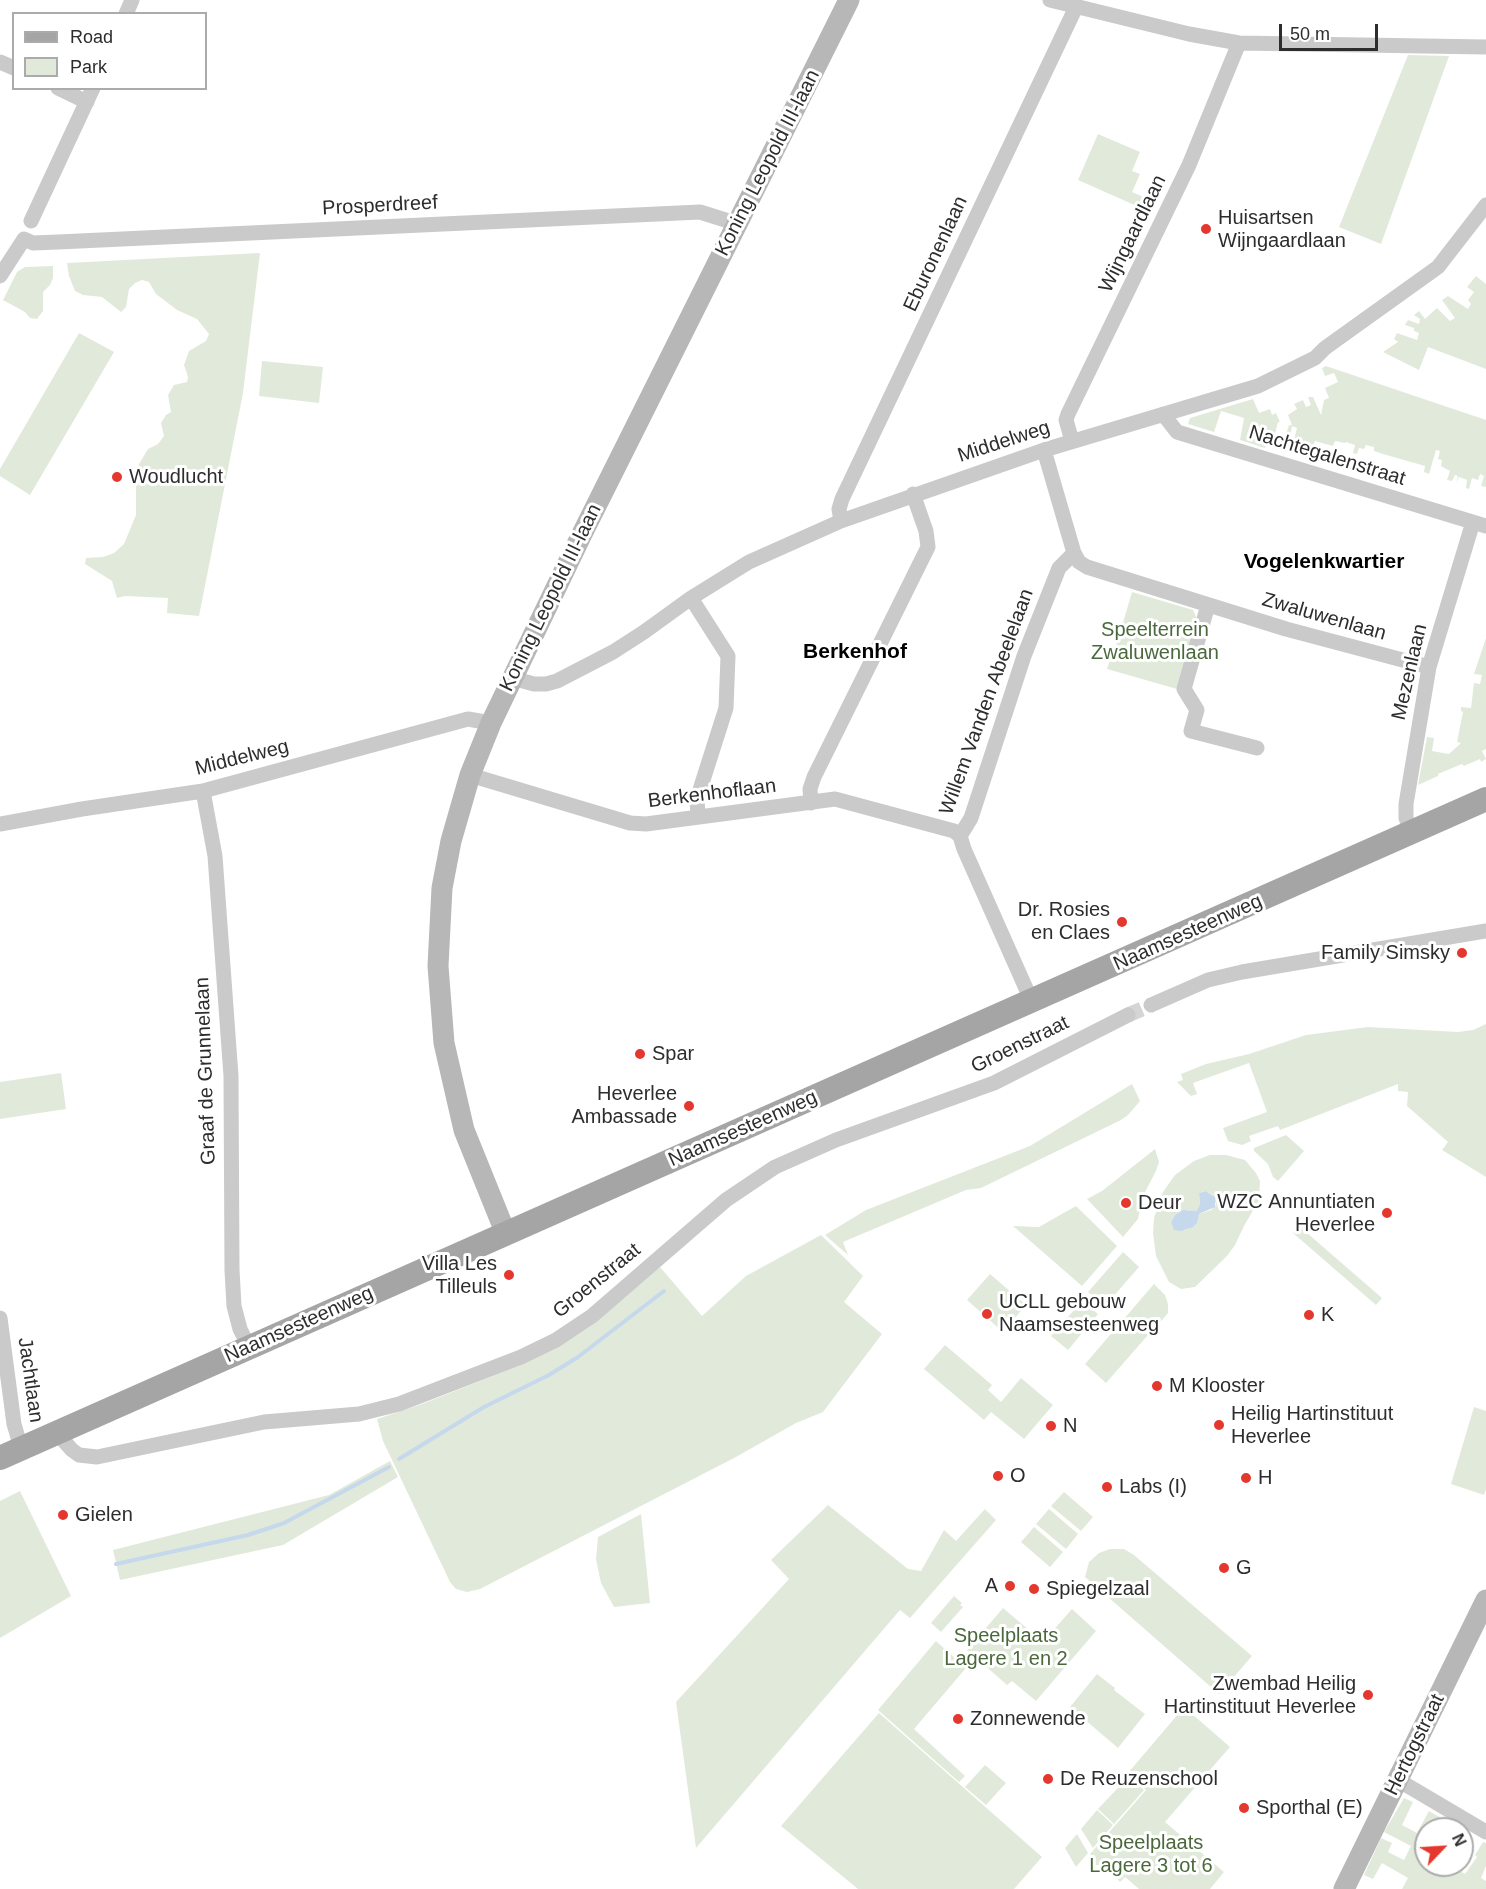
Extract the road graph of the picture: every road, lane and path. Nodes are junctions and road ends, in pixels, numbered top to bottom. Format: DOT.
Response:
graph roads {
  1 [pos="849,0"];
  2 [pos="1050,0"];
  3 [pos="1076,7"];
  4 [pos="1239,43"];
  5 [pos="1486,47"];
  6 [pos="67,90"];
  7 [pos="90,95"];
  8 [pos="1486,205"];
  9 [pos="31,221"];
  10 [pos="738,224"];
  11 [pos="0,276"];
  12 [pos="1163,414"];
  13 [pos="1072,441"];
  14 [pos="1044,450"];
  15 [pos="913,494"];
  16 [pos="840,521"];
  17 [pos="1480,524"];
  18 [pos="1074,553"];
  19 [pos="690,598"];
  20 [pos="1208,605"];
  21 [pos="1429,668"];
  22 [pos="513,678"];
  23 [pos="491,723"];
  24 [pos="1257,748"];
  25 [pos="470,775"];
  26 [pos="203,791"];
  27 [pos="1486,800"];
  28 [pos="811,802"];
  29 [pos="698,817"];
  30 [pos="0,824"];
  31 [pos="1411,833"];
  32 [pos="960,836"];
  33 [pos="1486,931"];
  34 [pos="1032,1002"];
  35 [pos="1151,1005"];
  36 [pos="1128,1015"];
  37 [pos="506,1234"];
  38 [pos="0,1318"];
  39 [pos="249,1347"];
  40 [pos="57,1432"];
  41 [pos="10,1453"];
  42 [pos="1486,1600"];
  43 [pos="1398,1780"];
  44 [pos="1486,1832"];
  45 [pos="1344,1889"];
  1 -- 10 [label="street, Koning Leopold III-laan"];
  2 -- 3 [label="street"];
  3 -- 4 [label="street"];
  3 -- 16 [label="street, Eburonenlaan"];
  4 -- 5 [label="street"];
  4 -- 13 [label="street, Wijngaardlaan"];
  6 -- 7 [label="street"];
  7 -- 9 [label="street"];
  8 -- 12 [label="street, Middelweg"];
  10 -- 11 [label="street, Prosperdreef"];
  10 -- 22 [label="street, Koning Leopold III-laan"];
  12 -- 13 [label="street, Middelweg"];
  12 -- 17 [label="street, Nachtegalenstraat"];
  13 -- 14 [label="street, Middelweg"];
  14 -- 15 [label="street, Middelweg"];
  14 -- 18 [label="street"];
  15 -- 16 [label="street, Middelweg"];
  15 -- 28 [label="street"];
  16 -- 19 [label="street, Middelweg"];
  17 -- 21 [label="street, Mezenlaan"];
  18 -- 20 [label="street, Zwaluwenlaan"];
  18 -- 32 [label="street, Willem Vanden Abeelelaan"];
  19 -- 22 [label="street, Middelweg"];
  19 -- 29 [label="street"];
  20 -- 21 [label="street, Zwaluwenlaan"];
  20 -- 24 [label="street"];
  21 -- 31 [label="street, Mezenlaan"];
  22 -- 23 [label="street, Koning Leopold III-laan"];
  23 -- 25 [label="street, Koning Leopold III-laan"];
  23 -- 26 [label="street, Middelweg"];
  25 -- 29 [label="street, Berkenhoflaan"];
  25 -- 37 [label="street, Koning Leopold III-laan"];
  26 -- 30 [label="street, Middelweg"];
  26 -- 39 [label="street, Graaf de Grunnelaan"];
  27 -- 31 [label="main road, Naamsesteenweg"];
  28 -- 29 [label="street, Berkenhoflaan"];
  28 -- 32 [label="street, Berkenhoflaan"];
  31 -- 34 [label="main road, Naamsesteenweg"];
  32 -- 34 [label="street, Willem Vanden Abeelelaan"];
  33 -- 35 [label="street"];
  34 -- 37 [label="main road, Naamsesteenweg"];
  36 -- 40 [label="street, Groenstraat"];
  37 -- 39 [label="main road, Naamsesteenweg"];
  38 -- 41 [label="street, Jachtlaan"];
  39 -- 40 [label="main road, Naamsesteenweg"];
  40 -- 41 [label="main road, Naamsesteenweg"];
  42 -- 43 [label="street, Hertogstraat"];
  43 -- 44 [label="street"];
  43 -- 45 [label="street, Hertogstraat"];
}
